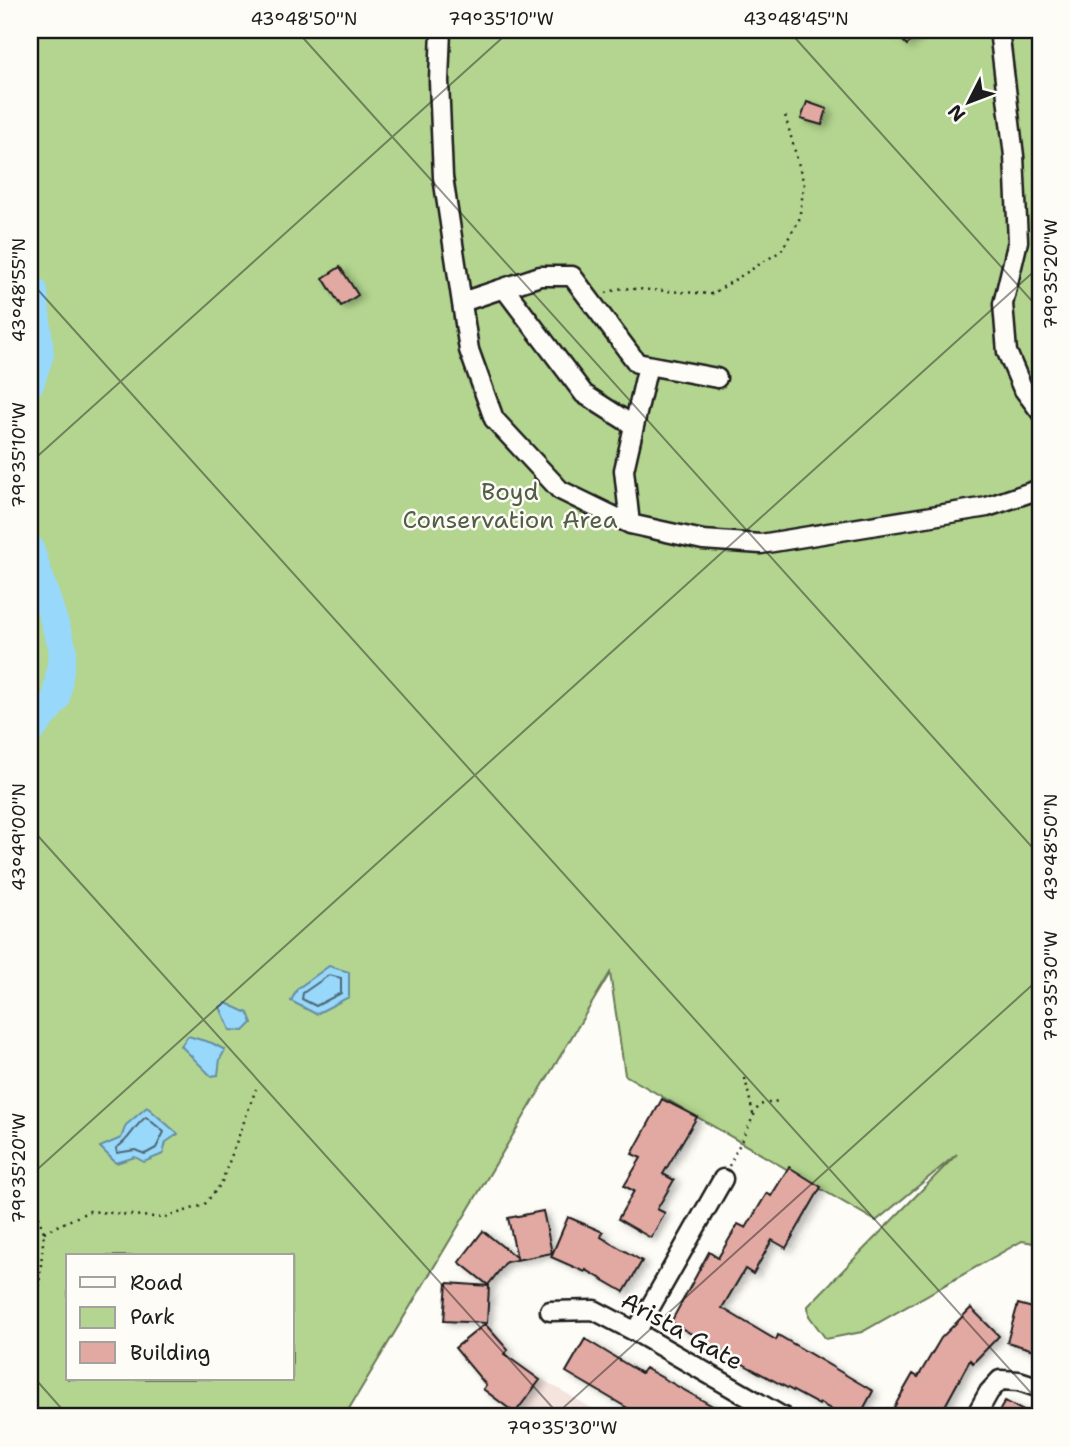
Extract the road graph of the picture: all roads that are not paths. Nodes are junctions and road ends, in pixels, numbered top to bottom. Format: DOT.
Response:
graph roads {
  1 [pos="441,30"];
  2 [pos="999,30"];
  3 [pos="504,288"];
  4 [pos="462,302"];
  5 [pos="648,365"];
  6 [pos="717,378"];
  7 [pos="1040,411"];
  8 [pos="634,426"];
  9 [pos="1040,489"];
  10 [pos="630,524"];
  11 [pos="723,1179"];
  12 [pos="550,1311"];
  13 [pos="636,1332"];
  14 [pos="1040,1388"];
  15 [pos="783,1417"];
  16 [pos="975,1417"];
  1 -- 4 [label="street"];
  2 -- 7 [label="street"];
  3 -- 4 [label="street"];
  3 -- 5 [label="street"];
  3 -- 8 [label="street"];
  4 -- 10 [label="street"];
  5 -- 6 [label="street"];
  5 -- 8 [label="street"];
  8 -- 10 [label="street"];
  9 -- 10 [label="street"];
  11 -- 13 [label="street"];
  12 -- 13 [label="street, Arista Gate"];
  13 -- 15 [label="street, Arista Gate"];
  14 -- 16 [label="street"];
}
